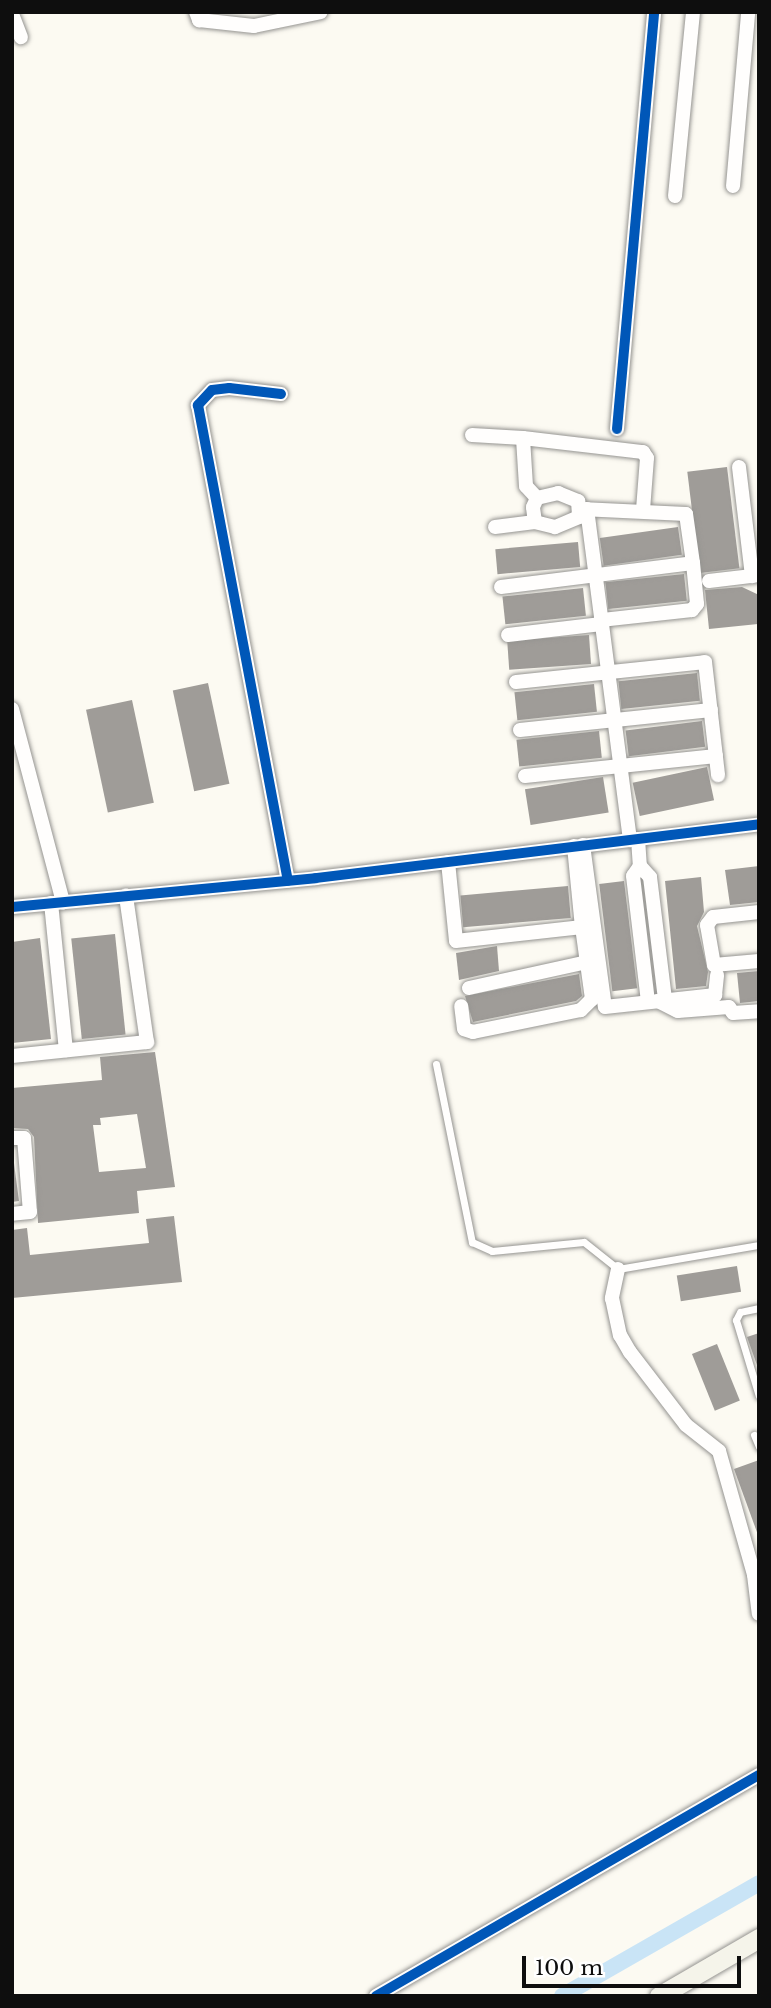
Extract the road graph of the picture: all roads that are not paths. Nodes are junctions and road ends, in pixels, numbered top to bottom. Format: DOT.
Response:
graph roads {
  1 [pos="196,12"];
  2 [pos="321,12"];
  3 [pos="654,12"];
  4 [pos="693,12"];
  5 [pos="12,14"];
  6 [pos="749,14"];
  7 [pos="21,37"];
  8 [pos="733,186"];
  9 [pos="675,196"];
  10 [pos="281,394"];
  11 [pos="617,429"];
  12 [pos="472,435"];
  13 [pos="523,439"];
  14 [pos="739,467"];
  15 [pos="537,498"];
  16 [pos="584,509"];
  17 [pos="643,510"];
  18 [pos="536,522"];
  19 [pos="495,527"];
  20 [pos="693,563"];
  21 [pos="595,575"];
  22 [pos="755,575"];
  23 [pos="709,581"];
  24 [pos="501,587"];
  25 [pos="601,622"];
  26 [pos="508,635"];
  27 [pos="608,672"];
  28 [pos="516,682"];
  29 [pos="12,709"];
  30 [pos="711,710"];
  31 [pos="614,720"];
  32 [pos="520,730"];
  33 [pos="716,756"];
  34 [pos="620,766"];
  35 [pos="719,775"];
  36 [pos="525,776"];
  37 [pos="759,824"];
  38 [pos="634,839"];
  39 [pos="579,846"];
  40 [pos="448,862"];
  41 [pos="288,881"];
  42 [pos="126,896"];
  43 [pos="57,903"];
  44 [pos="12,907"];
  45 [pos="759,912"];
  46 [pos="582,927"];
  47 [pos="759,961"];
  48 [pos="587,962"];
  49 [pos="721,970"];
  50 [pos="469,988"];
  51 [pos="657,1001"];
  52 [pos="461,1006"];
  53 [pos="729,1007"];
  54 [pos="759,1011"];
  55 [pos="66,1050"];
  56 [pos="12,1056"];
  57 [pos="436,1064"];
  58 [pos="12,1138"];
  59 [pos="12,1214"];
  60 [pos="759,1245"];
  61 [pos="618,1269"];
  62 [pos="759,1308"];
  63 [pos="759,1396"];
  64 [pos="754,1435"];
  65 [pos="759,1447"];
  66 [pos="759,1614"];
  67 [pos="759,1775"];
  68 [pos="759,1938"];
  69 [pos="376,1996"];
  70 [pos="659,1996"];
  1 -- 2 [label="street"];
  3 -- 11 [label="street"];
  4 -- 9 [label="street"];
  5 -- 7 [label="street"];
  6 -- 8 [label="street"];
  10 -- 41 [label="street"];
  12 -- 13 [label="street"];
  13 -- 15 [label="street"];
  13 -- 17 [label="street"];
  14 -- 22 [label="street"];
  15 -- 16 [label="street"];
  15 -- 18 [label="street"];
  16 -- 17 [label="street"];
  16 -- 18 [label="street"];
  16 -- 21 [label="street"];
  17 -- 20 [label="street"];
  18 -- 19 [label="street"];
  20 -- 21 [label="street"];
  20 -- 25 [label="street"];
  21 -- 24 [label="street"];
  21 -- 25 [label="street"];
  22 -- 23 [label="street"];
  25 -- 26 [label="street"];
  25 -- 27 [label="street"];
  27 -- 28 [label="street"];
  27 -- 30 [label="street"];
  27 -- 31 [label="street"];
  29 -- 43 [label="street"];
  30 -- 31 [label="street"];
  30 -- 33 [label="street"];
  31 -- 32 [label="street"];
  31 -- 34 [label="street"];
  33 -- 34 [label="street"];
  33 -- 35 [label="street"];
  34 -- 36 [label="street"];
  34 -- 38 [label="street"];
  37 -- 38 [label="street"];
  38 -- 39 [label="street"];
  38 -- 51 [label="street"];
  39 -- 40 [label="street"];
  39 -- 46 [label="street"];
  39 -- 51 [label="street"];
  40 -- 41 [label="street"];
  40 -- 46 [label="street"];
  41 -- 42 [label="street"];
  42 -- 43 [label="street"];
  42 -- 55 [label="street"];
  43 -- 44 [label="street"];
  43 -- 55 [label="street"];
  45 -- 49 [label="street"];
  46 -- 48 [label="street"];
  47 -- 49 [label="street"];
  48 -- 50 [label="street"];
  48 -- 52 [label="street"];
  49 -- 51 [label="street"];
  49 -- 53 [label="street"];
  51 -- 53 [label="street"];
  53 -- 54 [label="street"];
  55 -- 56 [label="street"];
  57 -- 61 [label="lane"];
  58 -- 59 [label="street"];
  60 -- 61 [label="lane"];
  61 -- 66 [label="street"];
  62 -- 63 [label="lane"];
  64 -- 65 [label="lane"];
  67 -- 69 [label="street"];
  68 -- 70 [label="street"];
}
